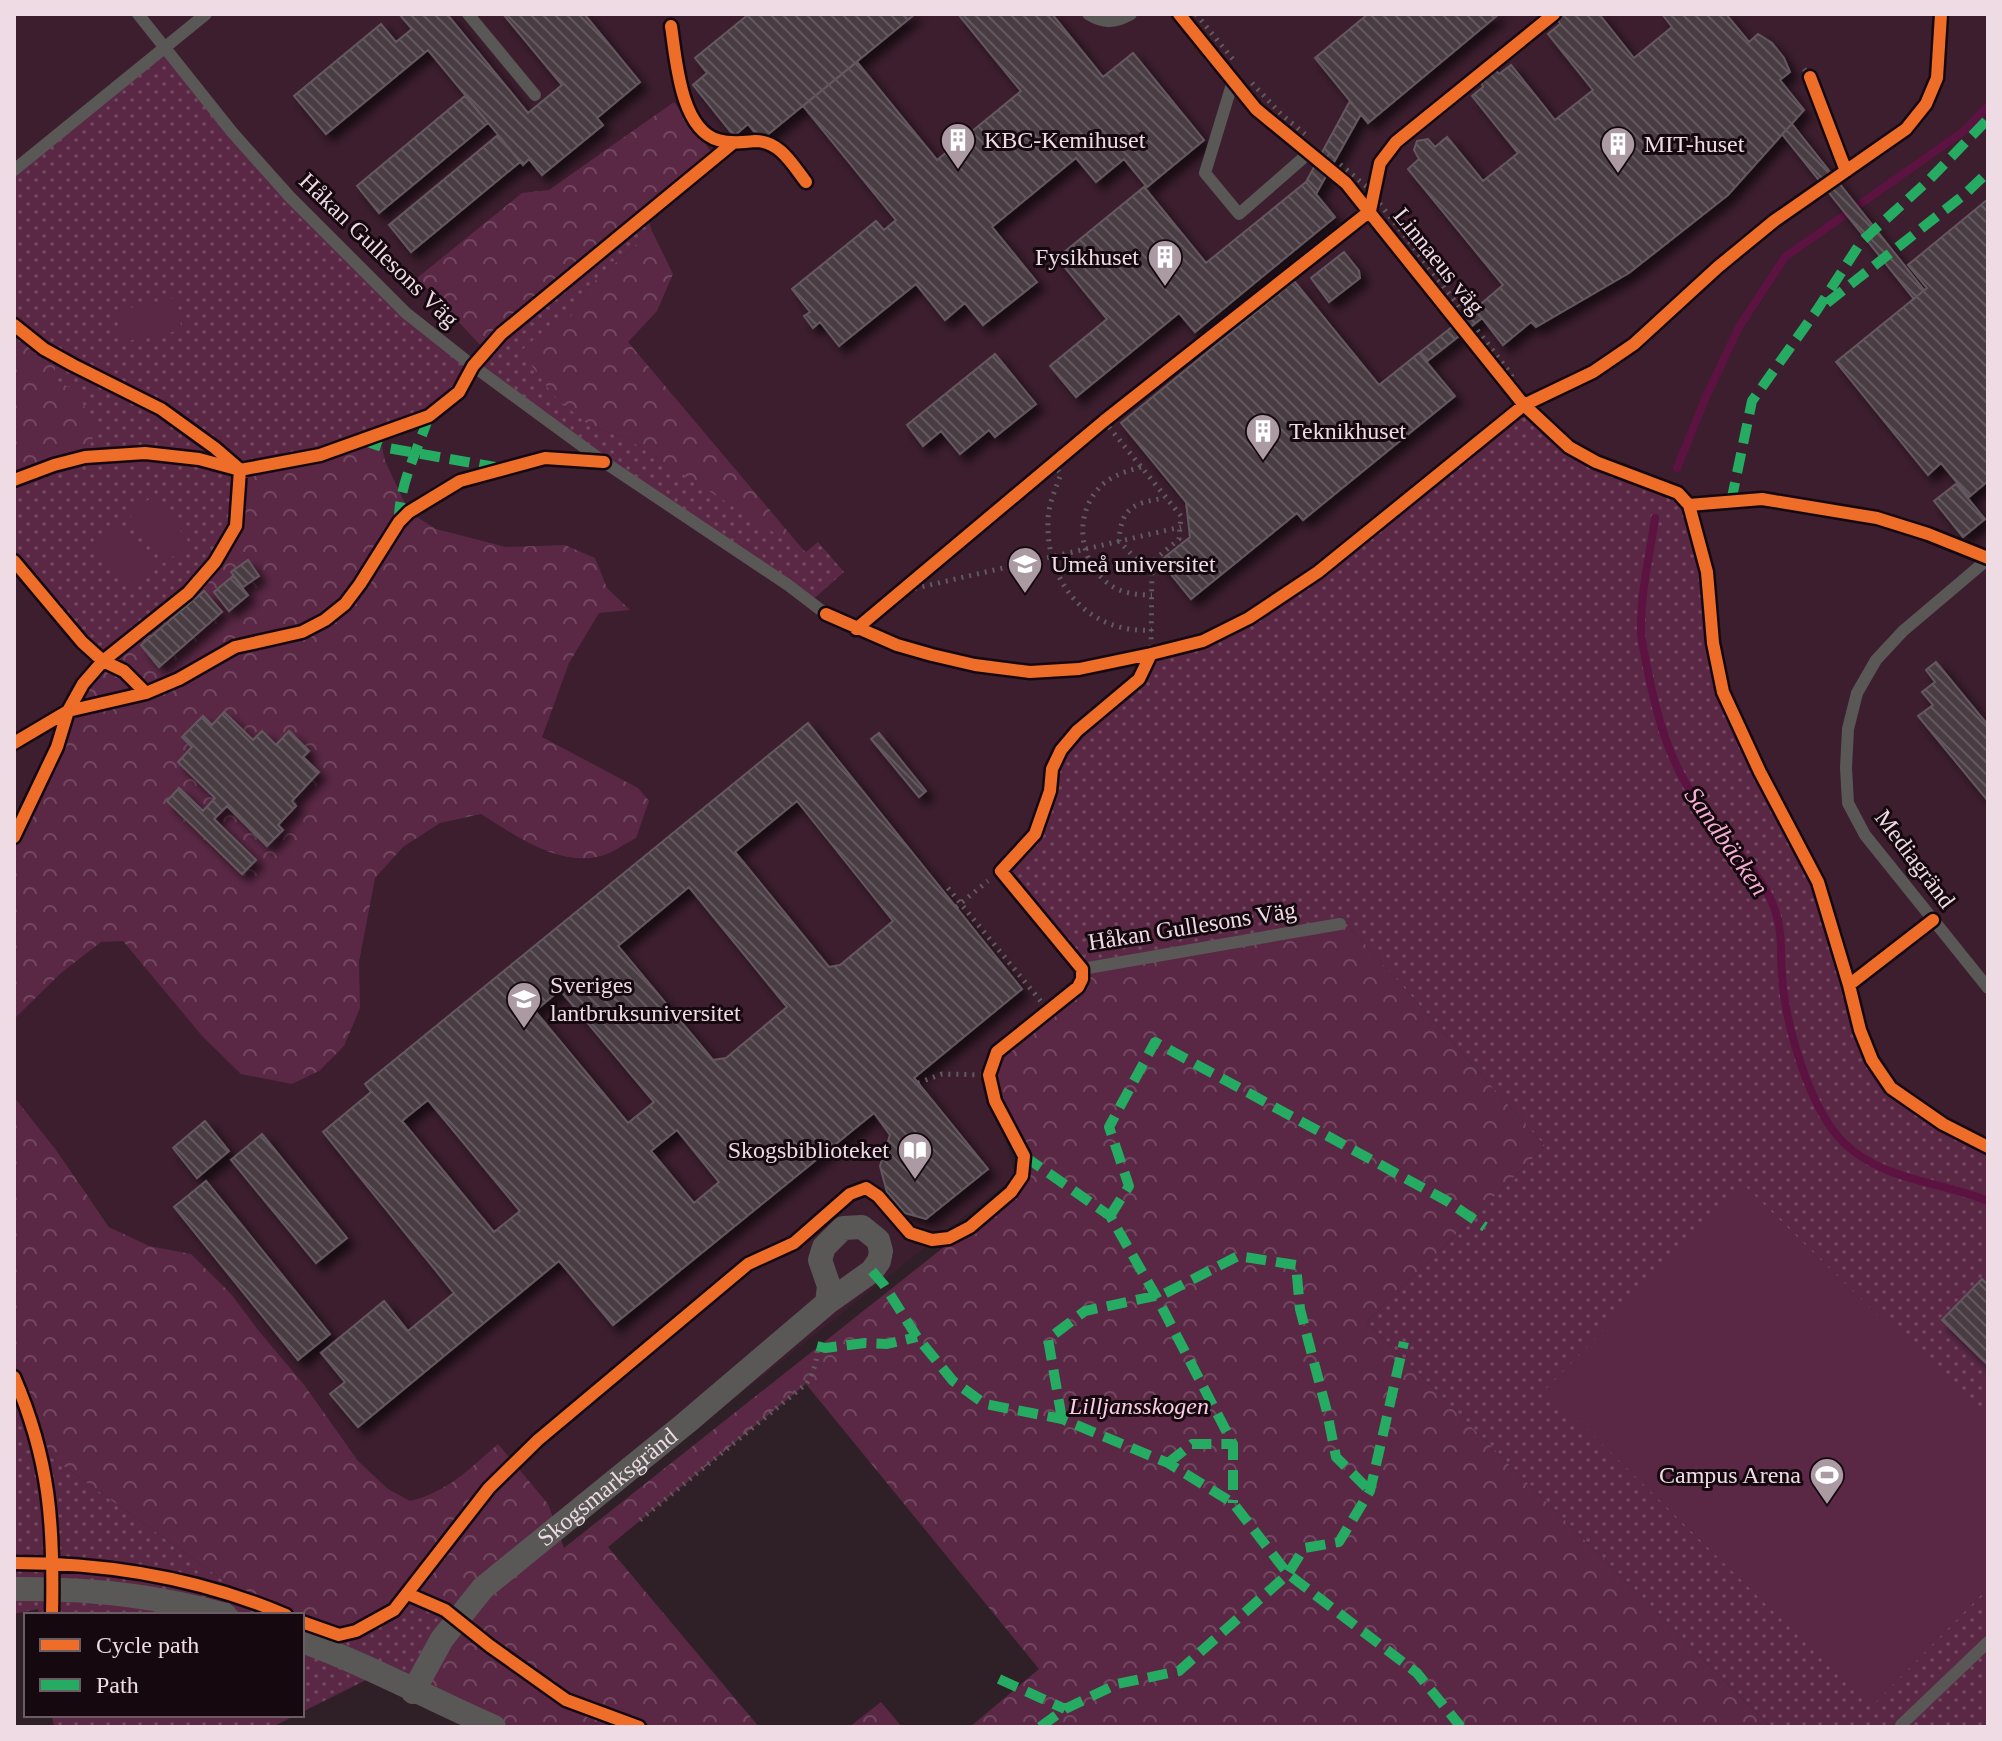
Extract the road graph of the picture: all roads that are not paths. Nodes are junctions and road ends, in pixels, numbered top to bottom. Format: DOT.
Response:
graph roads {
  1 [pos="138,14"];
  2 [pos="206,14"];
  3 [pos="468,14"];
  4 [pos="1088,14"];
  5 [pos="1131,14"];
  6 [pos="165,47"];
  7 [pos="1233,81"];
  8 [pos="535,95"];
  9 [pos="1314,149"];
  10 [pos="14,170"];
  11 [pos="1988,559"];
  12 [pos="14,561"];
  13 [pos="826,614"];
  14 [pos="146,693"];
  15 [pos="1001,871"];
  16 [pos="1340,924"];
  17 [pos="1988,988"];
  18 [pos="827,1303"];
  19 [pos="14,1589"];
  20 [pos="218,1613"];
  21 [pos="304,1642"];
  22 [pos="1988,1642"];
  23 [pos="413,1692"];
  24 [pos="1901,1725"];
  25 [pos="494,1727"];
  1 -- 6 [label="lane, Håkan Gullesons Väg"];
  2 -- 6 [label="lane"];
  3 -- 8 [label="lane"];
  4 -- 5 [label="lane"];
  6 -- 10 [label="lane"];
  6 -- 13 [label="lane, Håkan Gullesons Väg"];
  7 -- 9 [label="lane"];
  11 -- 17 [label="lane, Mediagränd"];
  12 -- 14 [label="lane"];
  15 -- 16 [label="lane, Håkan Gullesons Väg"];
  18 -- 23 [label="street, Skogsmarksgränd"];
  19 -- 20 [label="street"];
  21 -- 23 [label="street"];
  22 -- 24 [label="lane"];
  23 -- 25 [label="street"];
}
